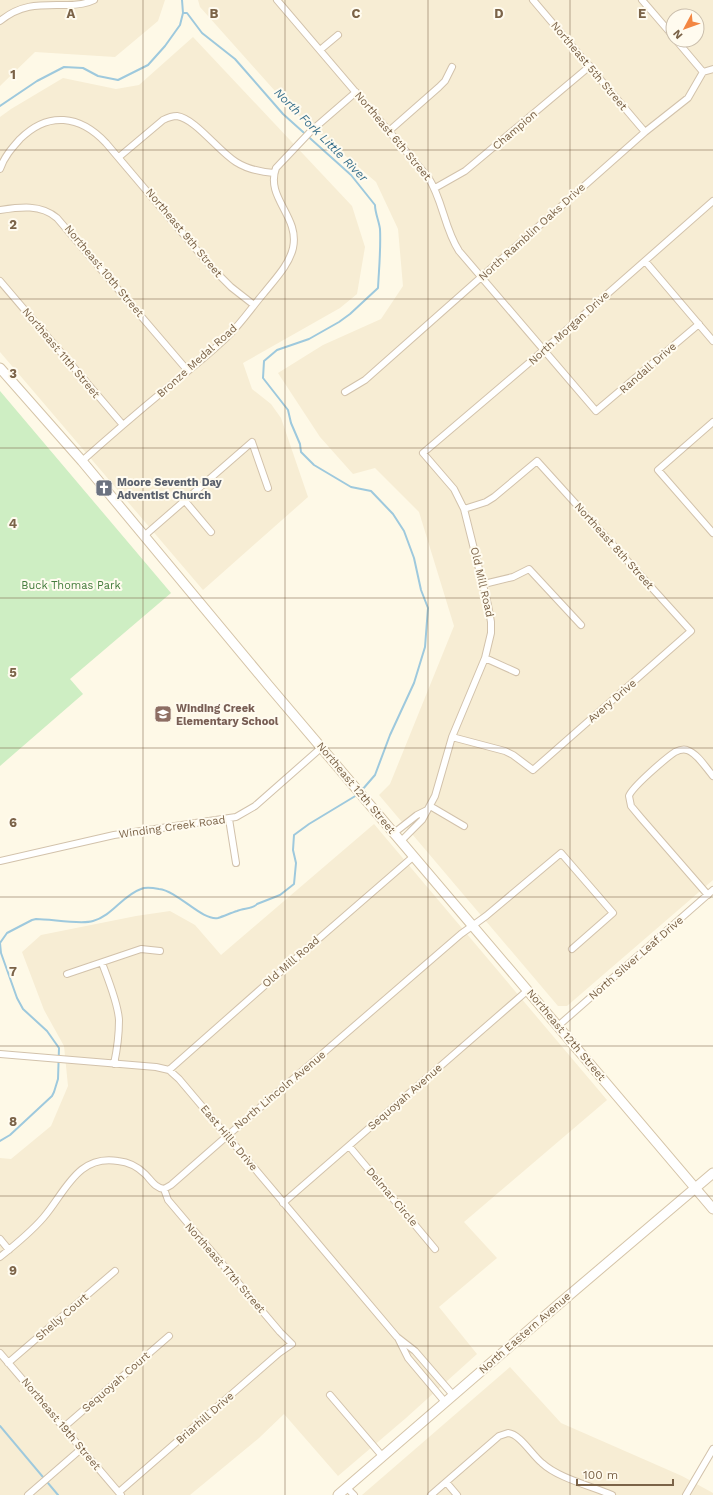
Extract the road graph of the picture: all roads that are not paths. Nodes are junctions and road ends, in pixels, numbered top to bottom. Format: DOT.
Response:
graph roads {
  1 [pos="94,0"];
  2 [pos="277,0"];
  3 [pos="533,0"];
  4 [pos="642,0"];
  5 [pos="0,21"];
  6 [pos="665,27"];
  7 [pos="338,35"];
  8 [pos="683,48"];
  9 [pos="320,50"];
  10 [pos="590,66"];
  11 [pos="452,67"];
  12 [pos="713,69"];
  13 [pos="703,72"];
  14 [pos="356,92"];
  15 [pos="389,131"];
  16 [pos="645,132"];
  17 [pos="119,157"];
  18 [pos="0,169"];
  19 [pos="274,173"];
  20 [pos="435,188"];
  21 [pos="711,203"];
  22 [pos="0,210"];
  23 [pos="713,211"];
  24 [pos="645,260"];
  25 [pos="482,278"];
  26 [pos="0,281"];
  27 [pos="254,305"];
  28 [pos="699,324"];
  29 [pos="713,341"];
  30 [pos="543,349"];
  31 [pos="0,368"];
  32 [pos="188,371"];
  33 [pos="345,392"];
  34 [pos="596,411"];
  35 [pos="713,422"];
  36 [pos="123,425"];
  37 [pos="423,453"];
  38 [pos="82,461"];
  39 [pos="268,488"];
  40 [pos="185,501"];
  41 [pos="464,509"];
  42 [pos="211,532"];
  43 [pos="713,533"];
  44 [pos="144,536"];
  45 [pos="484,584"];
  46 [pos="581,625"];
  47 [pos="691,632"];
  48 [pos="485,658"];
  49 [pos="516,672"];
  50 [pos="452,737"];
  51 [pos="322,747"];
  52 [pos="713,776"];
  53 [pos="429,808"];
  54 [pos="228,819"];
  55 [pos="464,826"];
  56 [pos="394,833"];
  57 [pos="401,841"];
  58 [pos="414,856"];
  59 [pos="0,861"];
  60 [pos="236,863"];
  61 [pos="713,890"];
  62 [pos="708,895"];
  63 [pos="473,926"];
  64 [pos="572,949"];
  65 [pos="160,951"];
  66 [pos="102,963"];
  67 [pos="67,974"];
  68 [pos="528,990"];
  69 [pos="558,1026"];
  70 [pos="0,1054"];
  71 [pos="114,1064"];
  72 [pos="169,1070"];
  73 [pos="227,1136"];
  74 [pos="348,1146"];
  75 [pos="713,1173"];
  76 [pos="164,1189"];
  77 [pos="695,1189"];
  78 [pos="283,1203"];
  79 [pos="713,1209"];
  80 [pos="0,1239"];
  81 [pos="435,1249"];
  82 [pos="9,1250"];
  83 [pos="0,1257"];
  84 [pos="115,1271"];
  85 [pos="169,1336"];
  86 [pos="397,1337"];
  87 [pos="292,1344"];
  88 [pos="0,1353"];
  89 [pos="8,1363"];
  90 [pos="330,1395"];
  91 [pos="454,1395"];
  92 [pos="445,1402"];
  93 [pos="64,1427"];
  94 [pos="81,1449"];
  95 [pos="713,1449"];
  96 [pos="383,1457"];
  97 [pos="446,1482"];
  98 [pos="347,1488"];
  99 [pos="120,1493"];
  100 [pos="28,1495"];
  101 [pos="339,1495"];
  102 [pos="354,1495"];
  103 [pos="431,1495"];
  104 [pos="457,1495"];
  105 [pos="612,1495"];
  106 [pos="686,1495"];
  1 -- 5 [label="street"];
  2 -- 9 [label="street, Northeast 6th Street"];
  3 -- 10 [label="street, Northeast 5th Street"];
  4 -- 6 [label="street"];
  7 -- 9 [label="street"];
  8 -- 13 [label="street"];
  9 -- 14 [label="street, Northeast 6th Street"];
  10 -- 16 [label="street, Northeast 5th Street"];
  10 -- 20 [label="street, Champion"];
  11 -- 15 [label="street"];
  12 -- 13 [label="street"];
  13 -- 16 [label="street, North Ramblin Oaks Drive"];
  14 -- 15 [label="street, Northeast 6th Street"];
  14 -- 19 [label="street"];
  15 -- 20 [label="street, Northeast 6th Street"];
  16 -- 25 [label="street, North Ramblin Oaks Drive"];
  17 -- 18 [label="street, Northeast 9th Street"];
  17 -- 19 [label="street"];
  17 -- 27 [label="street, Northeast 9th Street"];
  19 -- 27 [label="street, Bronze Medal Road"];
  20 -- 25 [label="street, Northeast 6th Street"];
  21 -- 23 [label="street"];
  21 -- 24 [label="street, North Morgan Drive"];
  22 -- 32 [label="street, Northeast 10th Street"];
  24 -- 28 [label="street"];
  24 -- 30 [label="street, North Morgan Drive"];
  25 -- 30 [label="street, Northeast 6th Street"];
  25 -- 33 [label="street, North Ramblin Oaks Drive"];
  26 -- 36 [label="street, Northeast 11th Street"];
  27 -- 32 [label="street, Bronze Medal Road"];
  28 -- 29 [label="street"];
  28 -- 34 [label="street, Randall Drive"];
  30 -- 34 [label="street, Northeast 6th Street"];
  30 -- 37 [label="street, North Morgan Drive"];
  31 -- 38 [label="street, Northeast 12th Street"];
  32 -- 36 [label="street, Bronze Medal Road"];
  35 -- 43 [label="street"];
  36 -- 38 [label="street, Bronze Medal Road"];
  37 -- 41 [label="street, Old Mill Road"];
  38 -- 44 [label="street, Northeast 12th Street"];
  39 -- 40 [label="street"];
  40 -- 42 [label="street"];
  40 -- 44 [label="street"];
  41 -- 45 [label="street, Old Mill Road"];
  41 -- 47 [label="street, Northeast 8th Street"];
  44 -- 51 [label="street, Northeast 12th Street"];
  45 -- 46 [label="street"];
  45 -- 48 [label="street, Old Mill Road"];
  47 -- 50 [label="street, Avery Drive"];
  48 -- 49 [label="street"];
  48 -- 50 [label="street, Old Mill Road"];
  50 -- 53 [label="street, Old Mill Road"];
  51 -- 54 [label="street, Winding Creek Road"];
  51 -- 56 [label="street, Northeast 12th Street"];
  52 -- 62 [label="street"];
  53 -- 55 [label="street"];
  53 -- 56 [label="street"];
  53 -- 57 [label="street, Old Mill Road"];
  54 -- 59 [label="street, Winding Creek Road"];
  54 -- 60 [label="street"];
  56 -- 57 [label="street, Northeast 12th Street"];
  57 -- 58 [label="street, Northeast 12th Street"];
  58 -- 63 [label="street, Northeast 12th Street"];
  58 -- 72 [label="street, Old Mill Road"];
  61 -- 62 [label="street, North Silver Leaf Drive"];
  62 -- 69 [label="street, North Silver Leaf Drive"];
  63 -- 64 [label="street, North Lincoln Avenue"];
  63 -- 68 [label="street, Northeast 12th Street"];
  63 -- 73 [label="street, North Lincoln Avenue"];
  65 -- 66 [label="street"];
  66 -- 67 [label="street"];
  66 -- 71 [label="street"];
  68 -- 69 [label="street, Northeast 12th Street"];
  68 -- 74 [label="street, Sequoyah Avenue"];
  69 -- 77 [label="street, Northeast 12th Street"];
  70 -- 71 [label="street"];
  71 -- 72 [label="street"];
  72 -- 73 [label="street, East Hills Drive"];
  73 -- 76 [label="street, North Lincoln Avenue"];
  73 -- 78 [label="street, East Hills Drive"];
  74 -- 78 [label="street, Sequoyah Avenue"];
  74 -- 81 [label="street, Delmar Circle"];
  75 -- 77 [label="street, North Eastern Avenue"];
  76 -- 82 [label="street"];
  76 -- 87 [label="street, Northeast 17th Street"];
  77 -- 79 [label="street, Northeast 12th Street"];
  77 -- 91 [label="street, North Eastern Avenue"];
  78 -- 86 [label="street, East Hills Drive"];
  80 -- 82 [label="street"];
  82 -- 83 [label="street"];
  84 -- 89 [label="street, Shelly Court"];
  85 -- 93 [label="street, Sequoyah Court"];
  86 -- 91 [label="street, East Hills Drive"];
  86 -- 92 [label="street, East Hills Drive"];
  87 -- 99 [label="street, Briarhill Drive"];
  88 -- 89 [label="street, Northeast 19th Street"];
  89 -- 93 [label="street, Northeast 19th Street"];
  90 -- 96 [label="street"];
  91 -- 92 [label="street, North Eastern Avenue"];
  92 -- 96 [label="street, North Eastern Avenue"];
  93 -- 94 [label="street, Northeast 19th Street"];
  94 -- 99 [label="street, Northeast 19th Street"];
  94 -- 100 [label="street"];
  95 -- 106 [label="street"];
  96 -- 98 [label="street, North Eastern Avenue"];
  97 -- 103 [label="street"];
  97 -- 104 [label="street"];
  97 -- 105 [label="street"];
  98 -- 101 [label="street, North Eastern Avenue"];
  98 -- 102 [label="street"];
}
